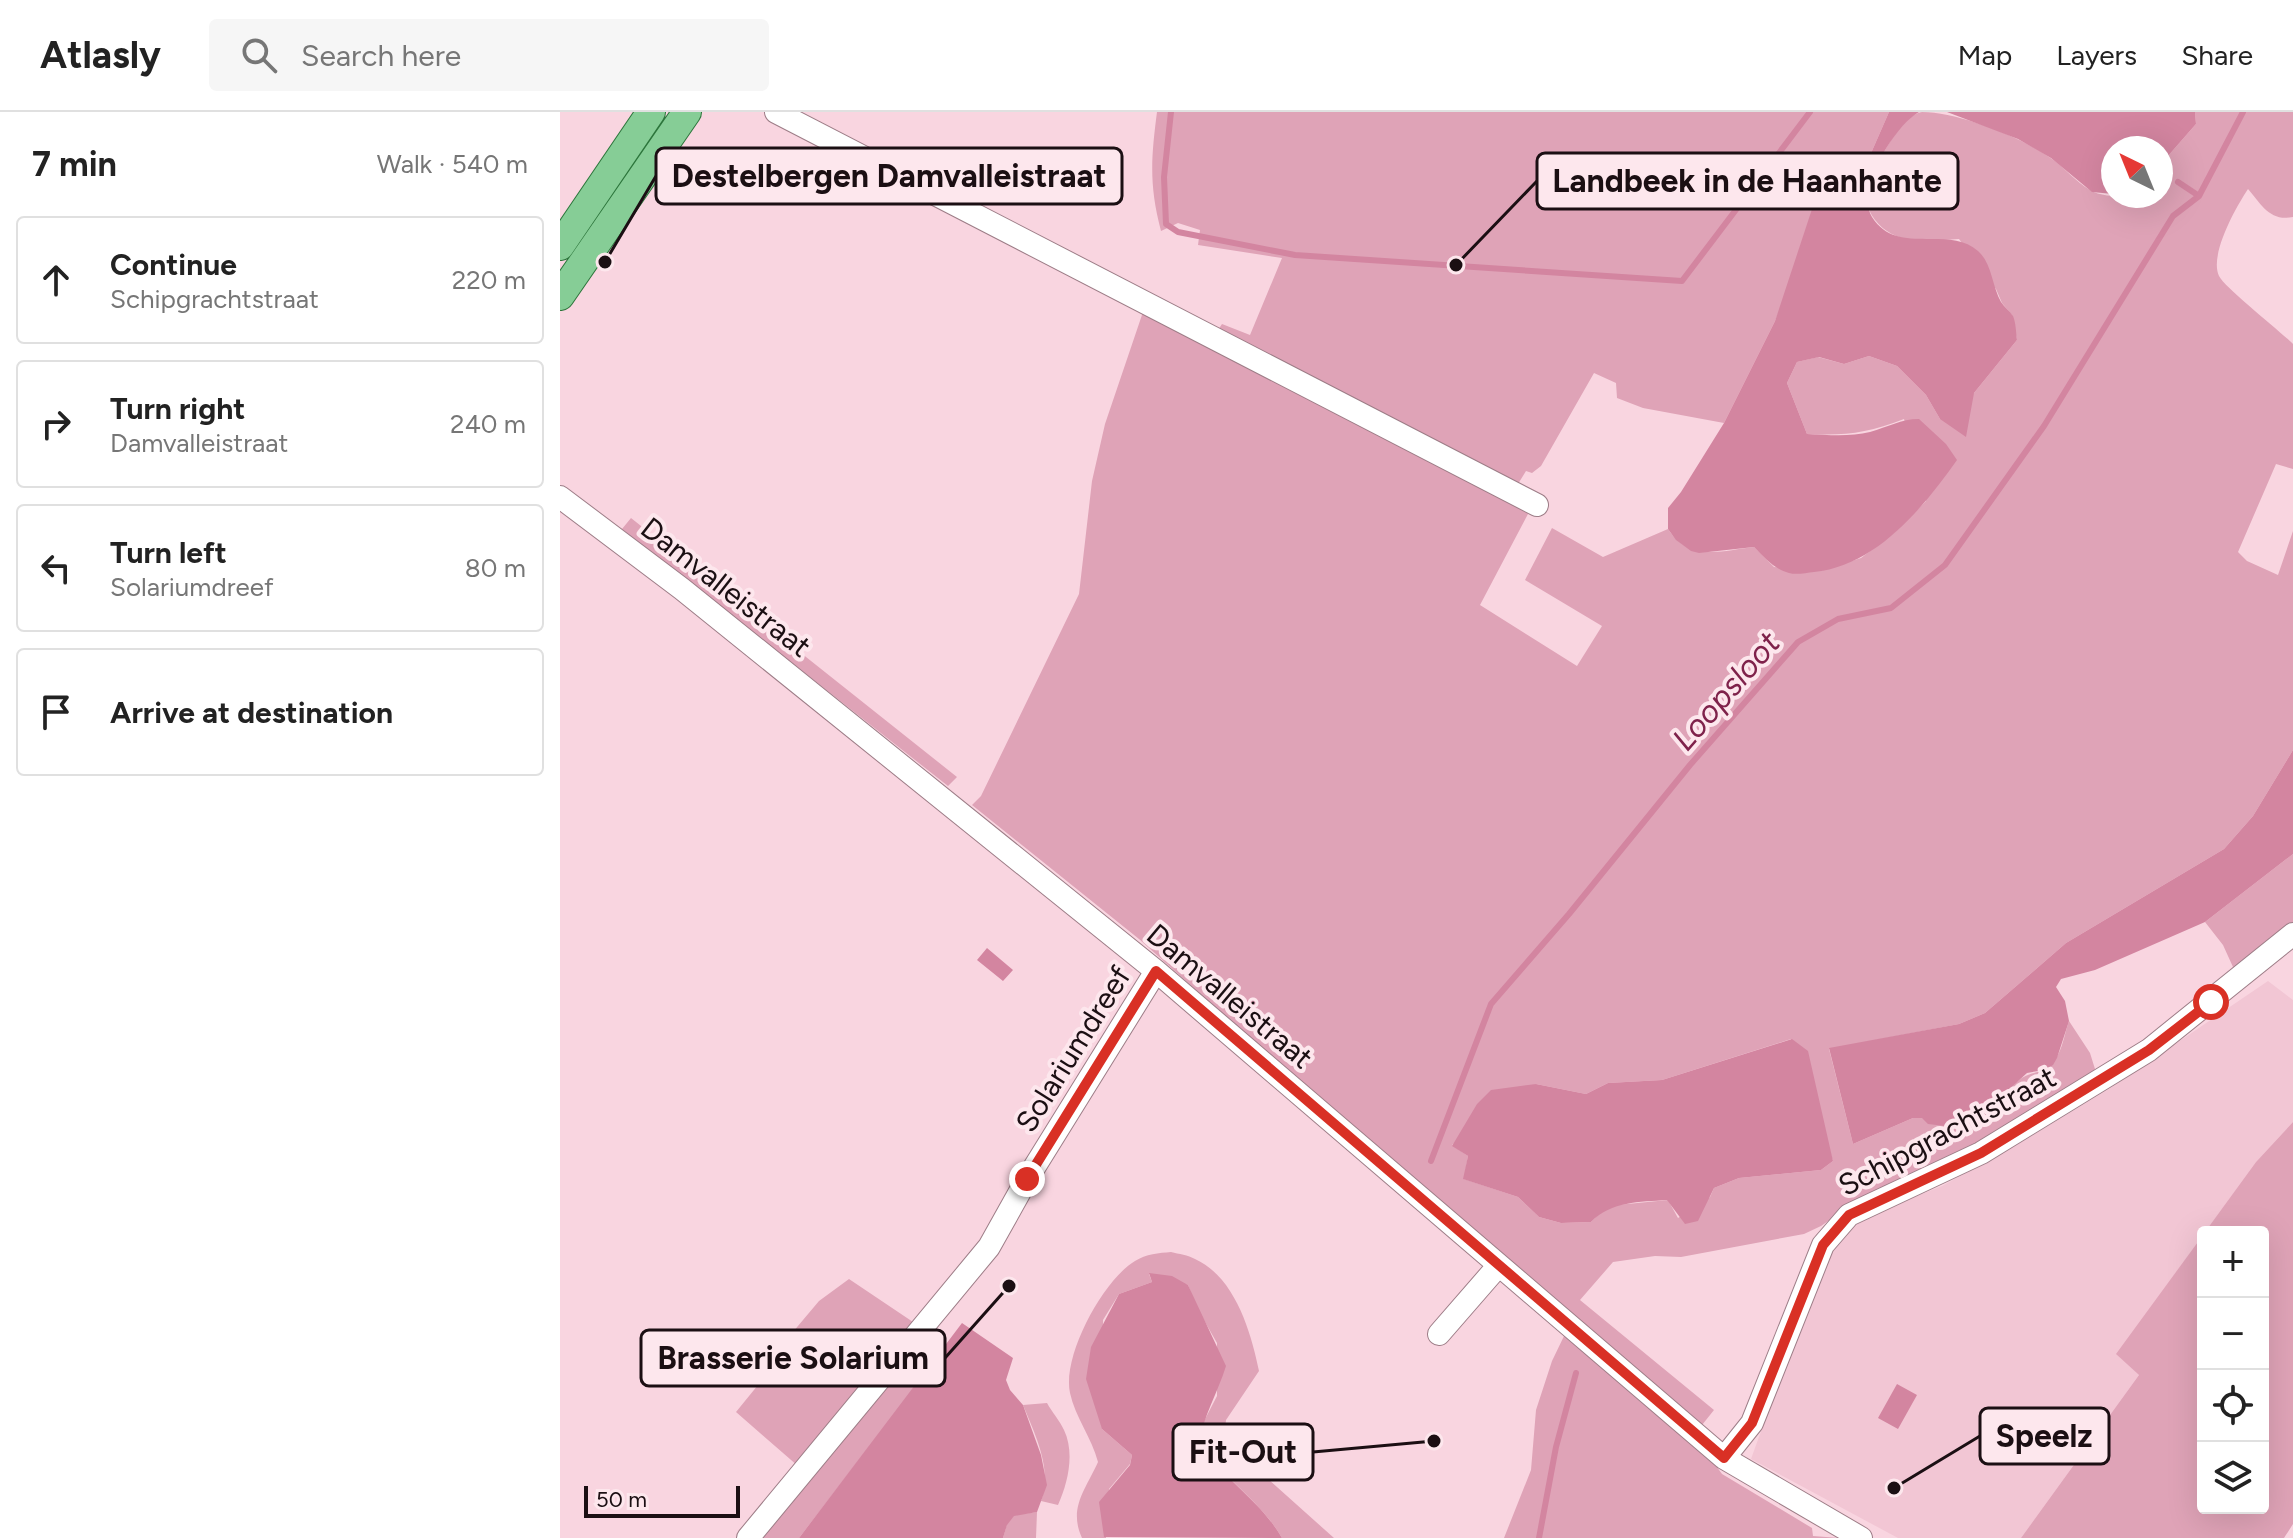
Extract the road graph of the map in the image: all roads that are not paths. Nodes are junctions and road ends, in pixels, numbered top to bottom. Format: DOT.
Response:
graph roads {
  1 [pos="651,112"];
  2 [pos="687,112"];
  3 [pos="776,112"];
  4 [pos="560,246"];
  5 [pos="560,296"];
  6 [pos="560,497"];
  7 [pos="1537,505"];
  8 [pos="2293,934"];
  9 [pos="1156,971"];
  10 [pos="1499,1265"];
  11 [pos="1439,1334"];
  12 [pos="1724,1458"];
  13 [pos="748,1538"];
  14 [pos="1861,1538"];
  1 -- 4 [label="main road"];
  2 -- 5 [label="main road"];
  3 -- 7 [label="street"];
  6 -- 9 [label="street, Damvalleistraat"];
  8 -- 12 [label="street, Schipgrachtstraat"];
  9 -- 10 [label="street, Damvalleistraat"];
  9 -- 13 [label="street, Solariumdreef"];
  10 -- 11 [label="street"];
  10 -- 12 [label="street, Damvalleistraat"];
  12 -- 14 [label="street, Damvalleistraat"];
}
